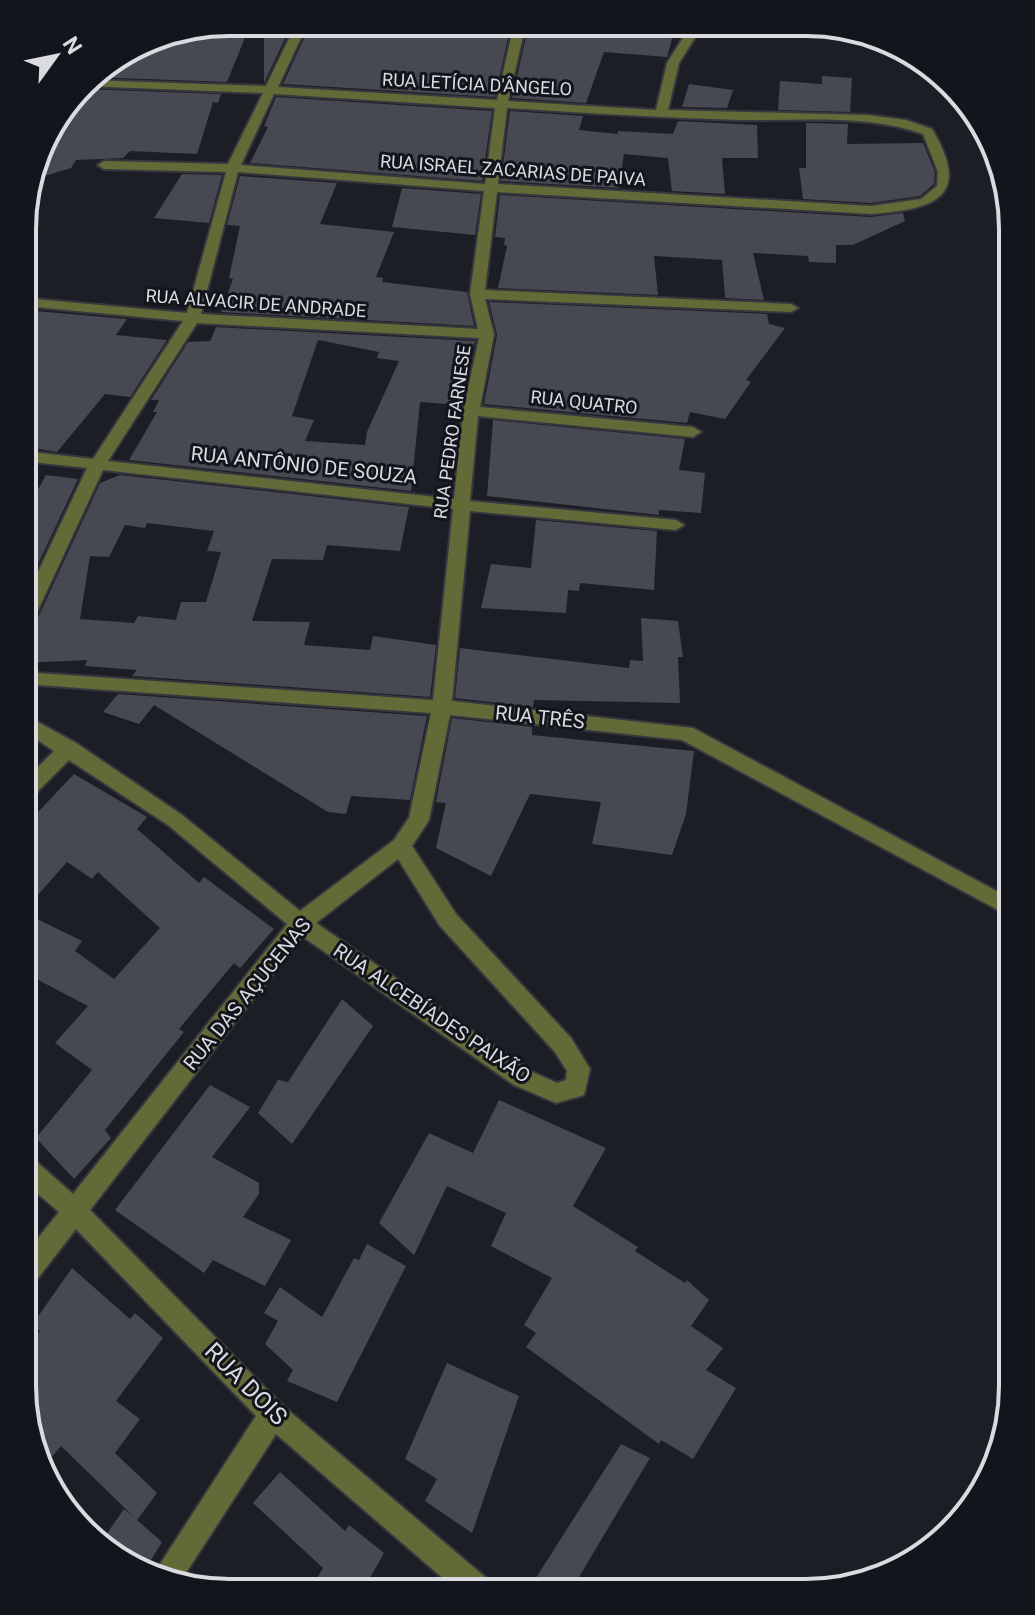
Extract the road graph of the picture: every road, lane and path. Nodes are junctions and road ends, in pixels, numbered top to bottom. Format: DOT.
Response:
graph roads {
  1 [pos="296,36"];
  2 [pos="517,36"];
  3 [pos="690,36"];
  4 [pos="102,84"];
  5 [pos="268,90"];
  6 [pos="502,103"];
  7 [pos="661,114"];
  8 [pos="104,165"];
  9 [pos="233,168"];
  10 [pos="491,188"];
  11 [pos="919,207"];
  12 [pos="477,294"];
  13 [pos="36,303"];
  14 [pos="791,308"];
  15 [pos="193,318"];
  16 [pos="487,334"];
  17 [pos="471,411"];
  18 [pos="693,432"];
  19 [pos="36,458"];
  20 [pos="97,465"];
  21 [pos="460,505"];
  22 [pos="676,525"];
  23 [pos="36,595"];
  24 [pos="36,679"];
  25 [pos="442,707"];
  26 [pos="36,729"];
  27 [pos="69,748"];
  28 [pos="36,781"];
  29 [pos="401,846"];
  30 [pos="999,902"];
  31 [pos="300,923"];
  32 [pos="36,1176"];
  33 [pos="75,1211"];
  34 [pos="36,1260"];
  35 [pos="273,1414"];
  36 [pos="172,1570"];
  37 [pos="466,1579"];
  1 -- 5 [label="street"];
  2 -- 6 [label="street, RUA PEDRO FARNESE"];
  3 -- 7 [label="street"];
  4 -- 5 [label="street, RUA LETÍCIA D'ÂNGELO"];
  5 -- 6 [label="street, RUA LETÍCIA D'ÂNGELO"];
  5 -- 9 [label="street"];
  6 -- 7 [label="street, RUA LETÍCIA D'ÂNGELO"];
  6 -- 10 [label="street, RUA PEDRO FARNESE"];
  7 -- 11 [label="street, RUA LETÍCIA D'ÂNGELO"];
  8 -- 9 [label="street, RUA ISRAEL ZACARIAS DE PAIVA"];
  9 -- 10 [label="street, RUA ISRAEL ZACARIAS DE PAIVA"];
  9 -- 15 [label="street"];
  10 -- 11 [label="street, RUA ISRAEL ZACARIAS DE PAIVA"];
  10 -- 12 [label="street, RUA PEDRO FARNESE"];
  12 -- 14 [label="street"];
  12 -- 16 [label="street, RUA PEDRO FARNESE"];
  13 -- 15 [label="street, RUA ALVACIR DE ANDRADE"];
  15 -- 16 [label="street, RUA ALVACIR DE ANDRADE"];
  15 -- 20 [label="street"];
  16 -- 17 [label="street, RUA PEDRO FARNESE"];
  17 -- 18 [label="street, RUA QUATRO"];
  17 -- 21 [label="street, RUA PEDRO FARNESE"];
  19 -- 20 [label="street, RUA ANTÔNIO DE SOUZA"];
  20 -- 21 [label="street, RUA ANTÔNIO DE SOUZA"];
  20 -- 23 [label="street"];
  21 -- 22 [label="street, RUA ANTÔNIO DE SOUZA"];
  21 -- 25 [label="street, RUA PEDRO FARNESE"];
  24 -- 25 [label="street, RUA TRÊS"];
  25 -- 29 [label="street, RUA DAS AÇUCENAS"];
  25 -- 30 [label="street, RUA TRÊS"];
  26 -- 27 [label="street, RUA ALCEBÍADES PAIXÃO"];
  27 -- 28 [label="street"];
  27 -- 31 [label="street, RUA ALCEBÍADES PAIXÃO"];
  29 -- 31 [label="street, RUA DAS AÇUCENAS"];
  29 -- 31 [label="street, RUA ALCEBÍADES PAIXÃO"];
  31 -- 33 [label="street, RUA DAS AÇUCENAS"];
  32 -- 33 [label="street, RUA DOIS"];
  33 -- 34 [label="street, RUA DAS AÇUCENAS"];
  33 -- 35 [label="street, RUA DOIS"];
  35 -- 36 [label="street"];
  35 -- 37 [label="street, RUA DOIS"];
}
